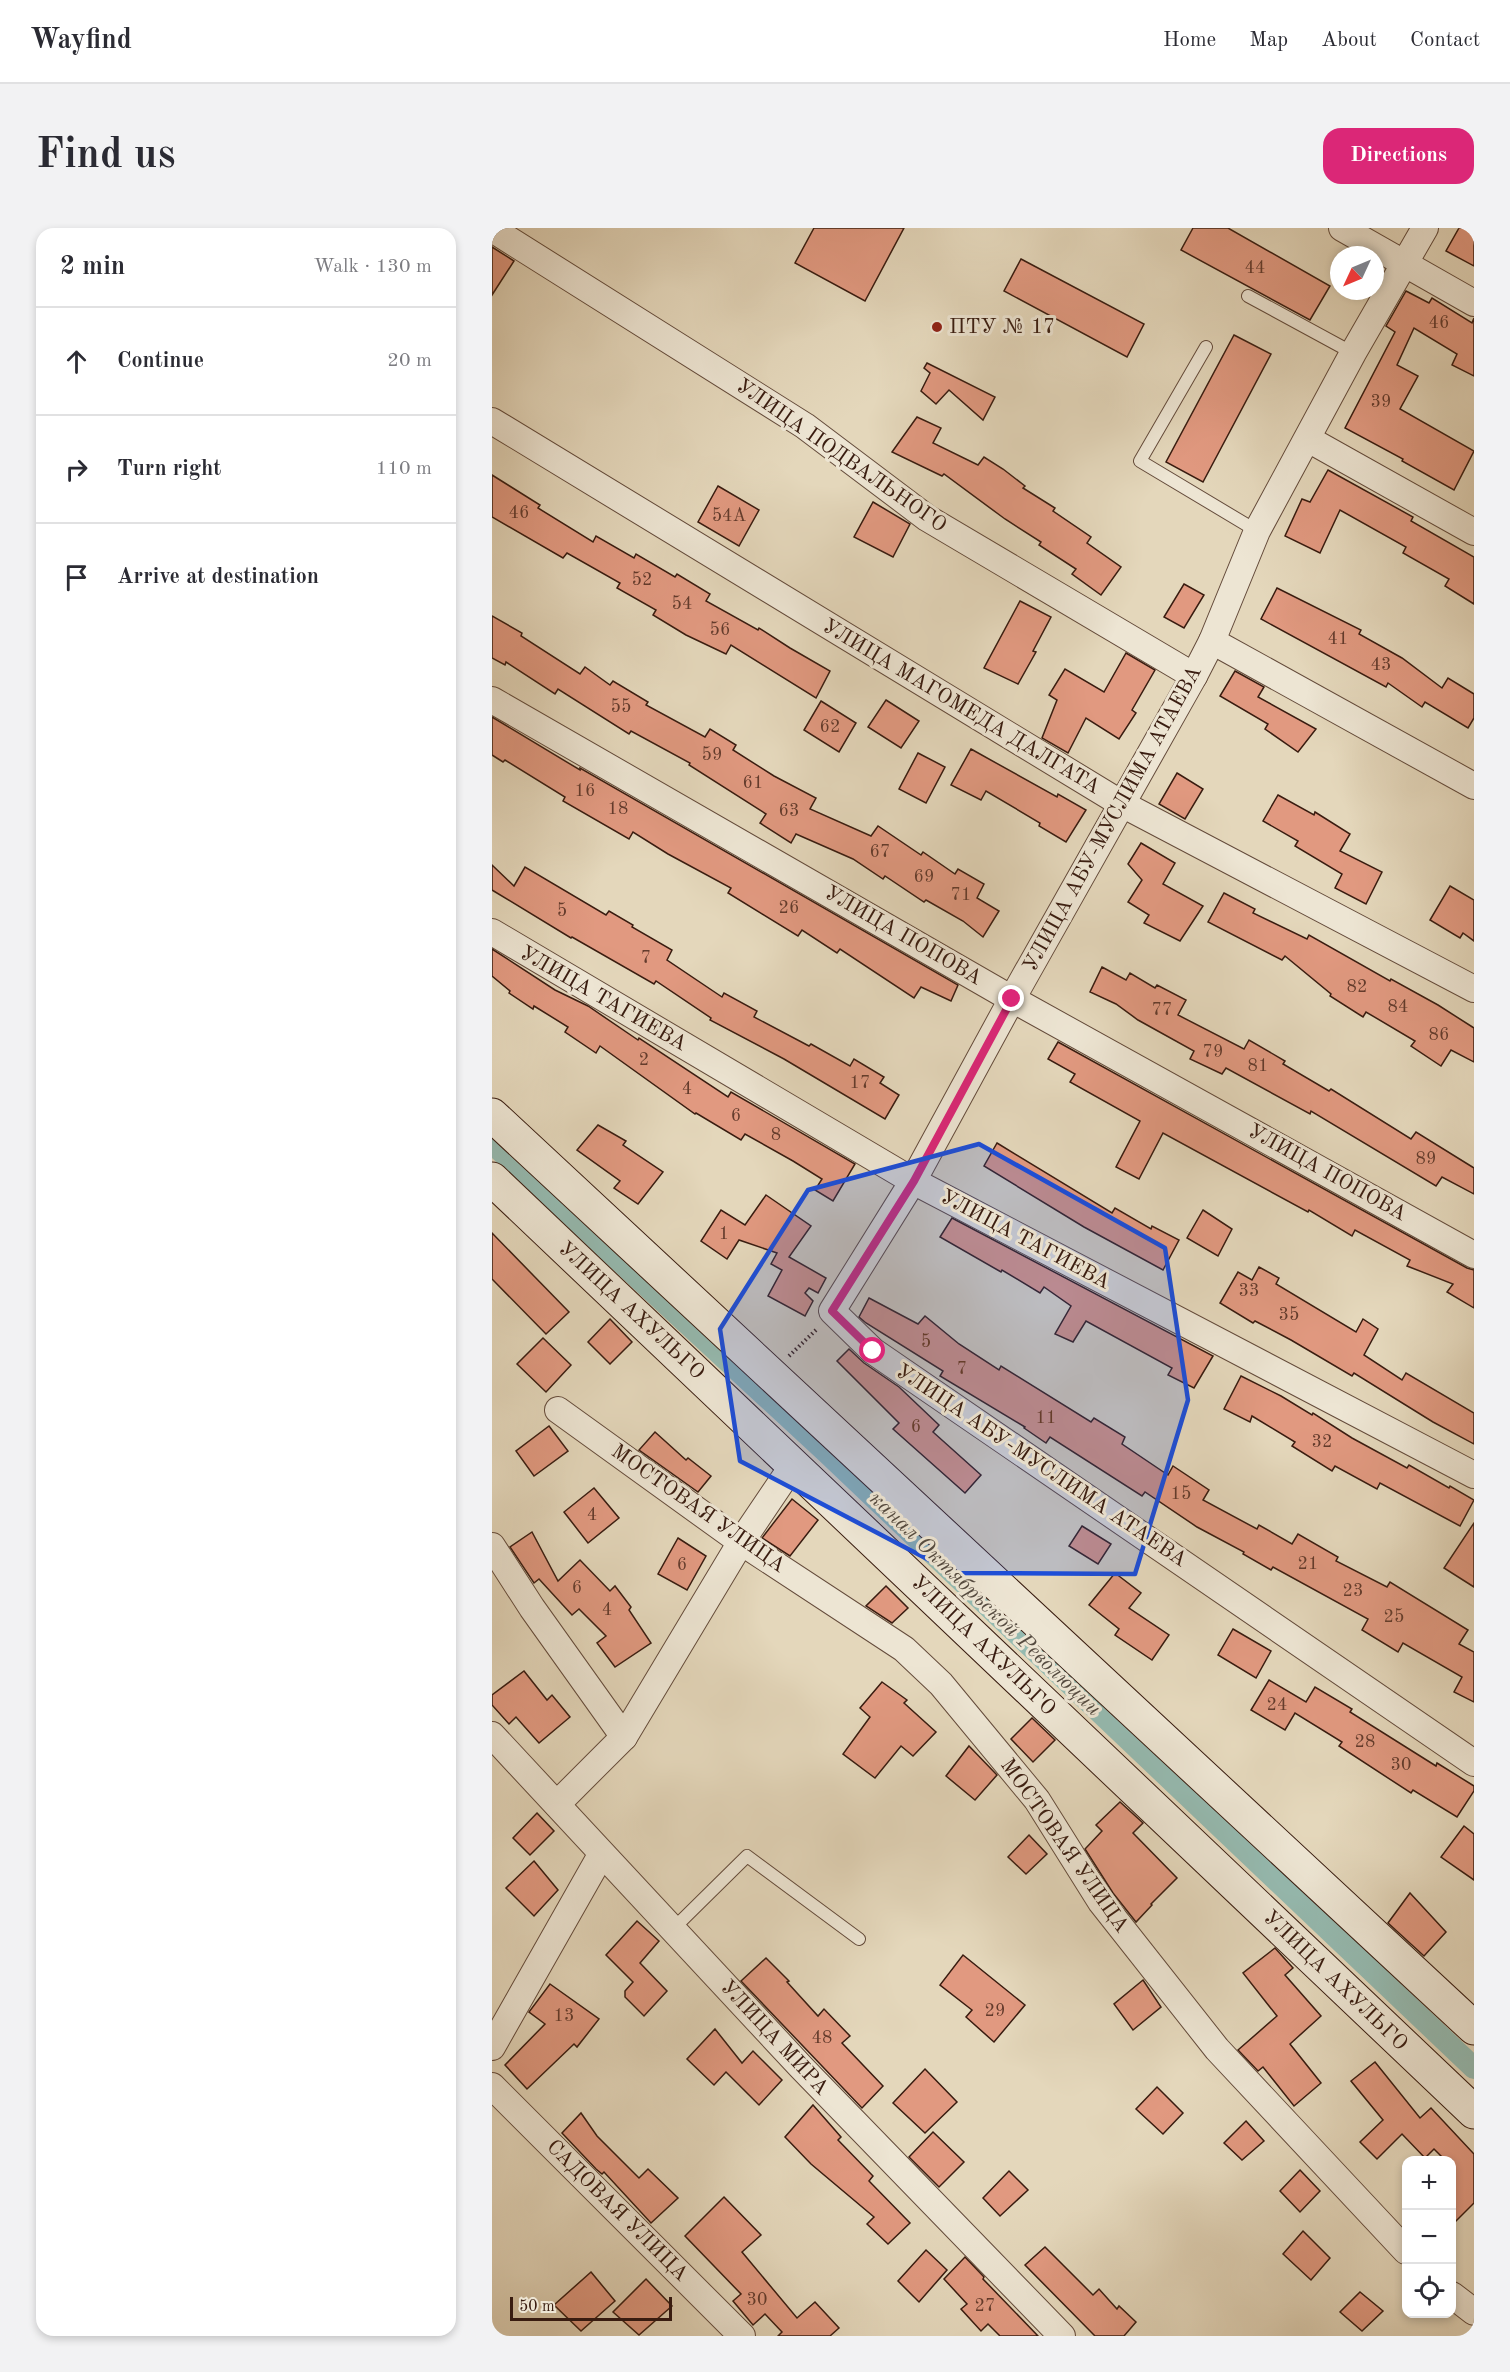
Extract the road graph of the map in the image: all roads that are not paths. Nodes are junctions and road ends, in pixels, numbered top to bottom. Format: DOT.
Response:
graph roads {
  1 [pos="1342,228"];
  2 [pos="1425,228"];
  3 [pos="492,229"];
  4 [pos="1405,263"];
  5 [pos="1248,296"];
  6 [pos="1474,303"];
  7 [pos="1206,347"];
  8 [pos="1353,353"];
  9 [pos="492,421"];
  10 [pos="1308,439"];
  11 [pos="1257,531"];
  12 [pos="1474,532"];
  13 [pos="1212,641"];
  14 [pos="1194,676"];
  15 [pos="492,700"];
  16 [pos="1474,786"];
  17 [pos="1122,804"];
  18 [pos="492,932"];
  19 [pos="1474,989"];
  20 [pos="1012,999"];
  21 [pos="492,1115"];
  22 [pos="492,1179"];
  23 [pos="914,1181"];
  24 [pos="1474,1255"];
  25 [pos="558,1410"];
  26 [pos="793,1465"];
  27 [pos="1474,1475"];
  28 [pos="741,1542"];
  29 [pos="492,1546"];
  30 [pos="492,1735"];
  31 [pos="624,1737"];
  32 [pos="1474,1763"];
  33 [pos="557,1804"];
  34 [pos="601,1855"];
  35 [pos="672,1930"];
  36 [pos="859,1939"];
  37 [pos="1474,2028"];
  38 [pos="492,2046"];
  39 [pos="492,2086"];
  40 [pos="1474,2112"];
  41 [pos="1402,2246"];
  42 [pos="1456,2298"];
  43 [pos="1474,2312"];
  44 [pos="742,2336"];
  45 [pos="1062,2336"];
  1 -- 4 [label="street"];
  2 -- 4 [label="street, УЛИЦА АБУ-МУСЛИМА АТАЕВА"];
  3 -- 14 [label="street, УЛИЦА ПОДВАЛЬНОГО"];
  4 -- 6 [label="street"];
  4 -- 8 [label="street, УЛИЦА АБУ-МУСЛИМА АТАЕВА"];
  5 -- 8 [label="lane"];
  7 -- 11 [label="lane"];
  8 -- 10 [label="street, УЛИЦА АБУ-МУСЛИМА АТАЕВА"];
  9 -- 17 [label="street, УЛИЦА МАГОМЕДА ДАЛГАТА"];
  10 -- 11 [label="street, УЛИЦА АБУ-МУСЛИМА АТАЕВА"];
  10 -- 12 [label="street"];
  11 -- 13 [label="street, УЛИЦА АБУ-МУСЛИМА АТАЕВА"];
  13 -- 14 [label="street, УЛИЦА АБУ-МУСЛИМА АТАЕВА"];
  13 -- 16 [label="street"];
  14 -- 17 [label="street, УЛИЦА АБУ-МУСЛИМА АТАЕВА"];
  15 -- 20 [label="street, УЛИЦА ПОПОВА"];
  17 -- 19 [label="street, УЛИЦА МАГОМЕДА ДАЛГАТА"];
  17 -- 20 [label="street, УЛИЦА АБУ-МУСЛИМА АТАЕВА"];
  18 -- 23 [label="street, УЛИЦА ТАГИЕВА"];
  20 -- 23 [label="street, УЛИЦА АБУ-МУСЛИМА АТАЕВА"];
  20 -- 24 [label="street, УЛИЦА ПОПОВА"];
  21 -- 37 [label="main road"];
  22 -- 26 [label="main road, УЛИЦА АХУЛЬГО"];
  23 -- 27 [label="street, УЛИЦА ТАГИЕВА"];
  23 -- 32 [label="street, УЛИЦА АБУ-МУСЛИМА АТАЕВА"];
  25 -- 28 [label="street, МОСТОВАЯ УЛИЦА"];
  26 -- 28 [label="street"];
  26 -- 40 [label="main road, УЛИЦА АХУЛЬГО"];
  28 -- 31 [label="street"];
  28 -- 41 [label="street, МОСТОВАЯ УЛИЦА"];
  29 -- 31 [label="street"];
  30 -- 33 [label="street, УЛИЦА МИРА"];
  31 -- 33 [label="street"];
  33 -- 34 [label="street, УЛИЦА МИРА"];
  34 -- 35 [label="street, УЛИЦА МИРА"];
  34 -- 38 [label="street"];
  35 -- 36 [label="lane"];
  35 -- 45 [label="street, УЛИЦА МИРА"];
  39 -- 44 [label="street, САДОВАЯ УЛИЦА"];
  42 -- 43 [label="street"];
}
